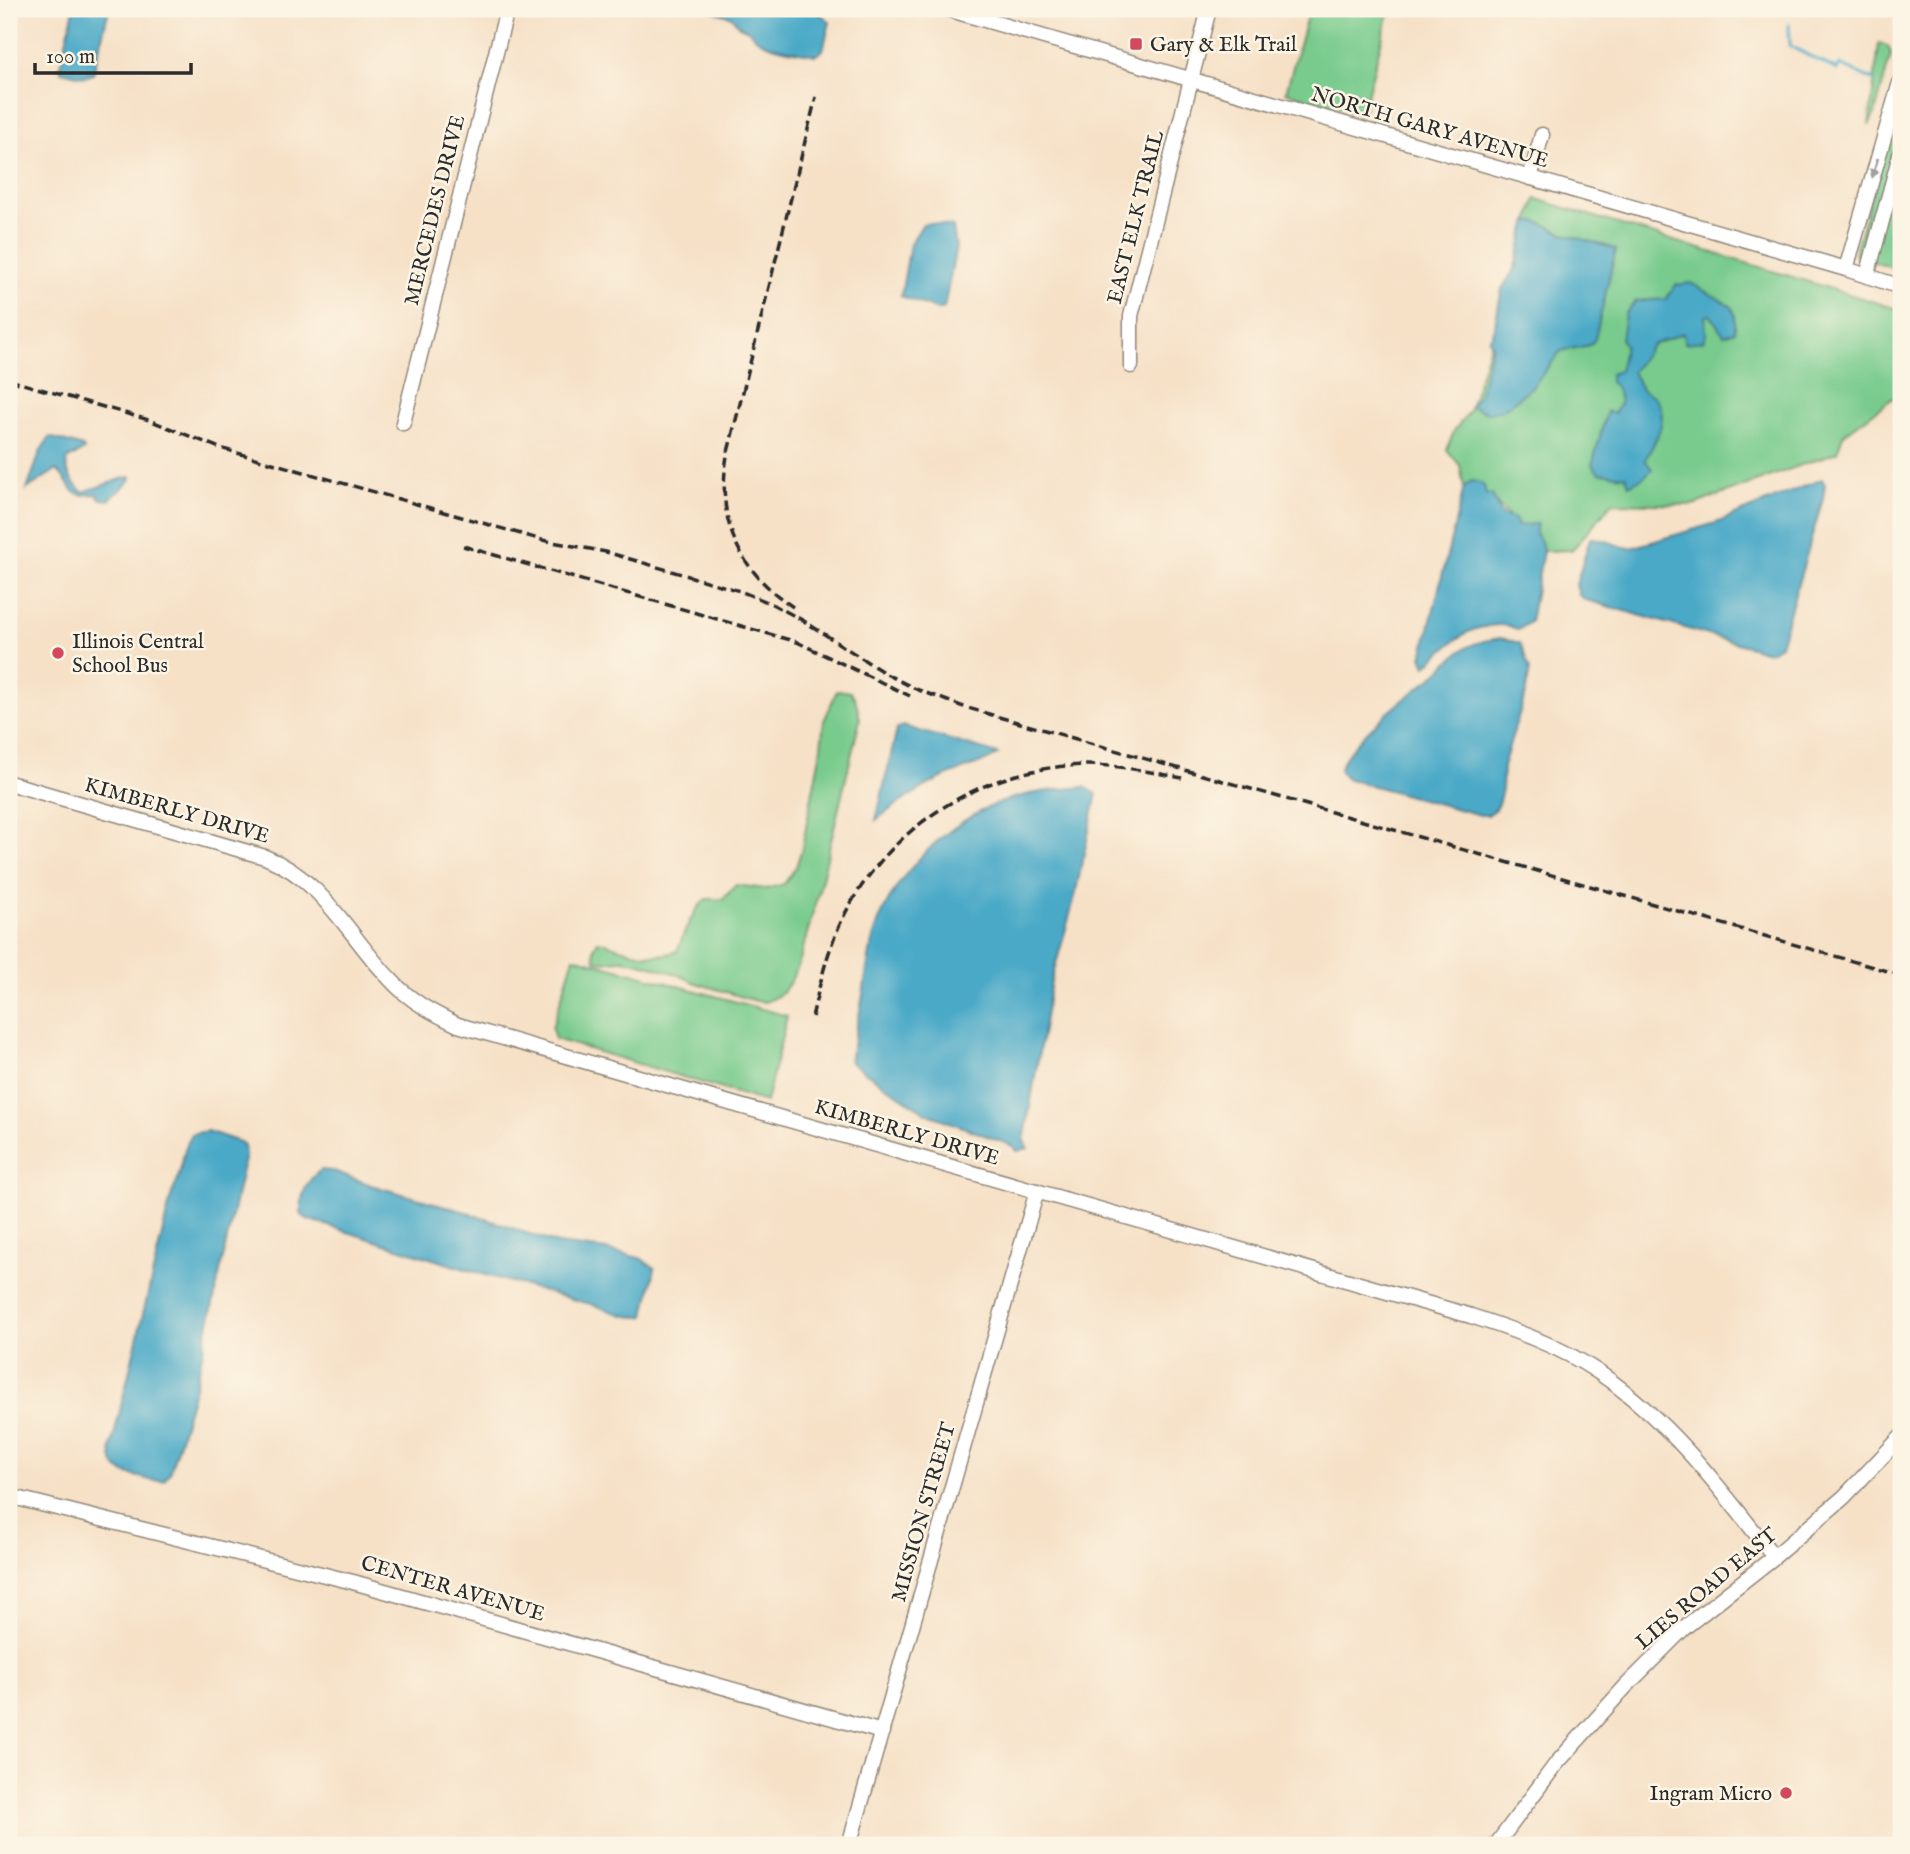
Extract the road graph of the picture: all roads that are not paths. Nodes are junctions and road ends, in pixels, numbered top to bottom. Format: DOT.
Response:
graph roads {
  1 [pos="507,9"];
  2 [pos="947,9"];
  3 [pos="1209,9"];
  4 [pos="1190,79"];
  5 [pos="1901,79"];
  6 [pos="1542,135"];
  7 [pos="1901,151"];
  8 [pos="1530,178"];
  9 [pos="1846,269"];
  10 [pos="1867,276"];
  11 [pos="1901,287"];
  12 [pos="1131,366"];
  13 [pos="403,422"];
  14 [pos="9,783"];
  15 [pos="1037,1191"];
  16 [pos="1901,1437"];
  17 [pos="9,1496"];
  18 [pos="1774,1557"];
  19 [pos="882,1732"];
  20 [pos="849,1845"];
  21 [pos="1496,1845"];
  1 -- 13 [label="street, MERCEDES DRIVE"];
  2 -- 4 [label="street, NORTH GARY AVENUE"];
  3 -- 4 [label="street, EAST ELK TRAIL"];
  4 -- 8 [label="street, NORTH GARY AVENUE"];
  4 -- 12 [label="street, EAST ELK TRAIL"];
  5 -- 9 [label="street, one-way"];
  6 -- 8 [label="street"];
  7 -- 10 [label="street"];
  8 -- 9 [label="street, NORTH GARY AVENUE"];
  9 -- 10 [label="street, NORTH GARY AVENUE"];
  10 -- 11 [label="street, NORTH GARY AVENUE"];
  14 -- 15 [label="street, KIMBERLY DRIVE"];
  15 -- 18 [label="street, KIMBERLY DRIVE"];
  15 -- 19 [label="street, MISSION STREET"];
  16 -- 18 [label="street, LIES ROAD EAST"];
  17 -- 19 [label="street, CENTER AVENUE"];
  18 -- 21 [label="street, LIES ROAD EAST"];
  19 -- 20 [label="street, MISSION STREET"];
}
